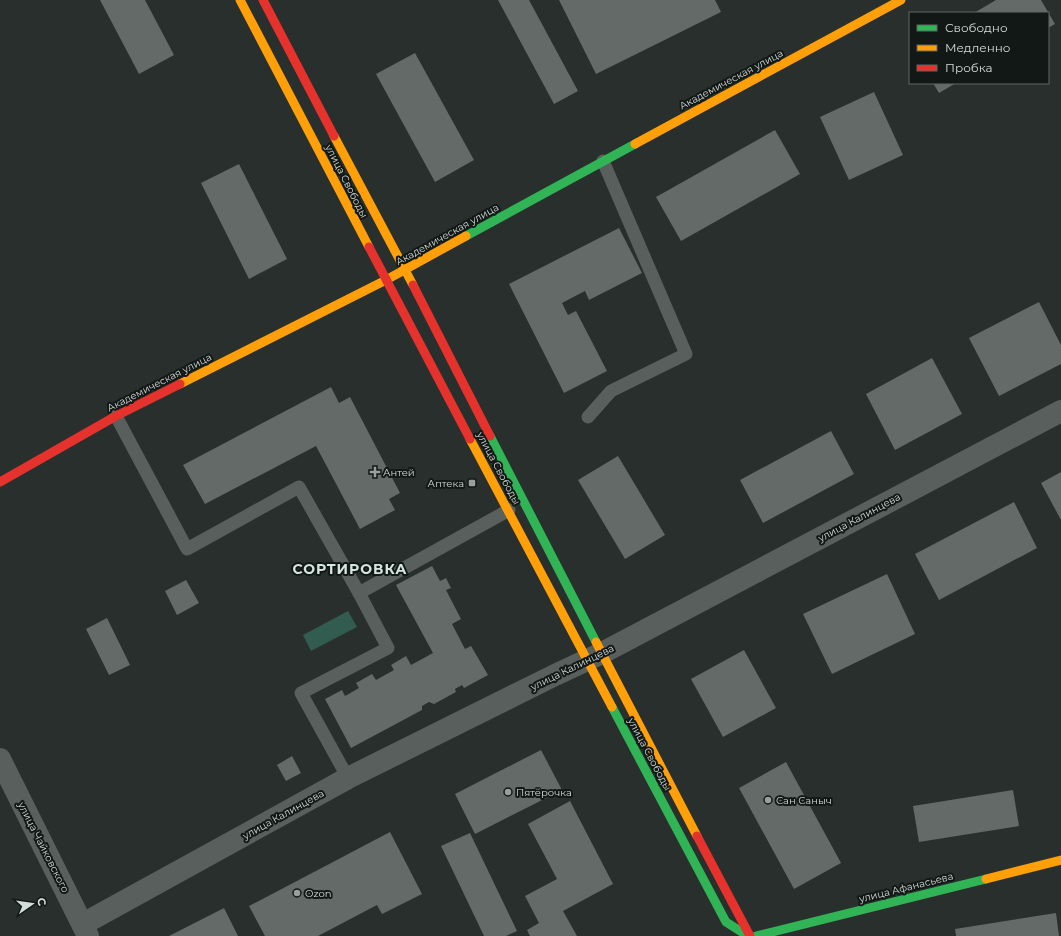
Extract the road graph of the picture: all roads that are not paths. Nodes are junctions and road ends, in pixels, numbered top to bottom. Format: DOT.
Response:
graph roads {
  1 [pos="240,0"];
  2 [pos="263,0"];
  3 [pos="901,0"];
  4 [pos="603,161"];
  5 [pos="405,270"];
  6 [pos="386,280"];
  7 [pos="1061,411"];
  8 [pos="116,416"];
  9 [pos="588,417"];
  10 [pos="0,482"];
  11 [pos="508,510"];
  12 [pos="359,593"];
  13 [pos="594,657"];
  14 [pos="0,759"];
  15 [pos="348,778"];
  16 [pos="1061,860"];
  17 [pos="86,930"];
  18 [pos="749,936"];
  19 [pos="756,936"];
  1 -- 6 [label="main road, улица Свободы"];
  2 -- 5 [label="main road, улица Свободы"];
  3 -- 4 [label="main road, Академическая улица"];
  4 -- 5 [label="main road, Академическая улица"];
  4 -- 9 [label="lane"];
  5 -- 6 [label="main road, Академическая улица"];
  5 -- 13 [label="main road, улица Свободы"];
  6 -- 8 [label="main road, Академическая улица"];
  6 -- 11 [label="main road, улица Свободы"];
  7 -- 13 [label="street, улица Калинцева"];
  8 -- 10 [label="main road, Академическая улица"];
  8 -- 12 [label="lane"];
  11 -- 12 [label="lane"];
  11 -- 13 [label="main road, улица Свободы"];
  12 -- 15 [label="lane"];
  13 -- 15 [label="street, улица Калинцева"];
  13 -- 18 [label="main road, улица Свободы"];
  13 -- 18 [label="main road, улица Свободы"];
  14 -- 17 [label="street, улица Чайковского"];
  15 -- 17 [label="street, улица Калинцева"];
  16 -- 19 [label="main road, улица Афанасьева"];
}
